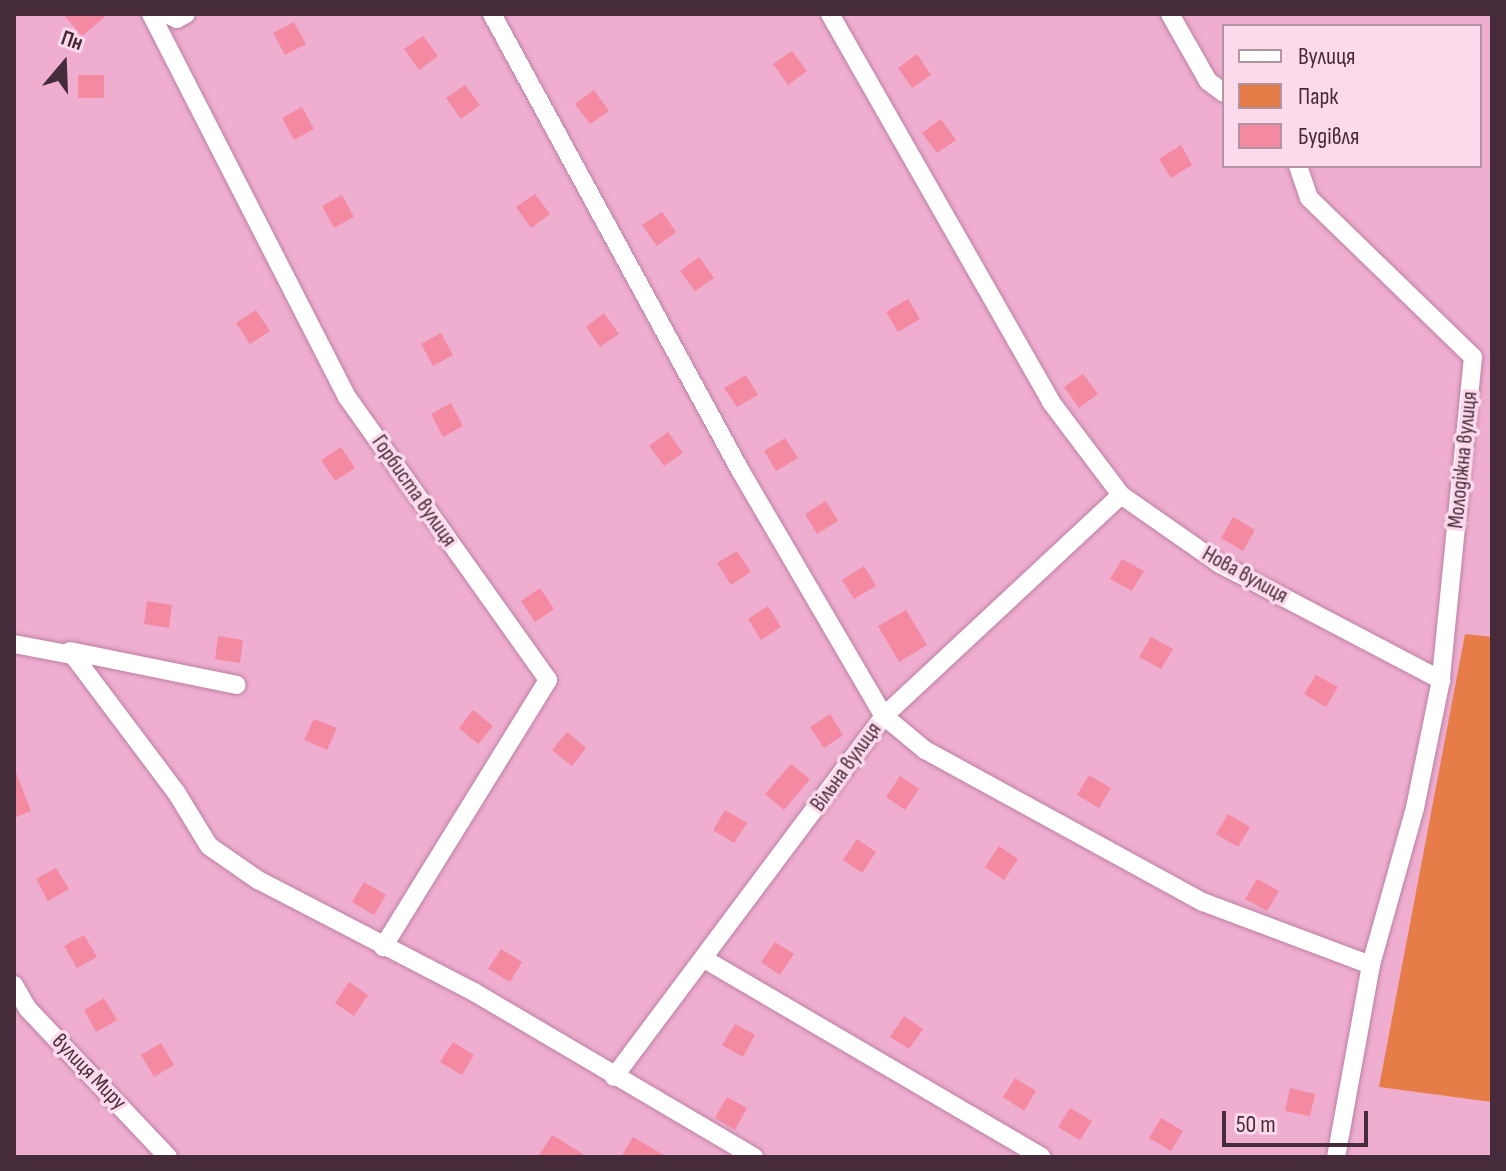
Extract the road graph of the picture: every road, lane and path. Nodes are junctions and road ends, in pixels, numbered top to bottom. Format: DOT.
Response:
graph roads {
  1 [pos="151,14"];
  2 [pos="167,14"];
  3 [pos="186,14"];
  4 [pos="492,14"];
  5 [pos="830,14"];
  6 [pos="1170,14"];
  7 [pos="1222,92"];
  8 [pos="1299,168"];
  9 [pos="1121,495"];
  10 [pos="14,644"];
  11 [pos="59,649"];
  12 [pos="1441,680"];
  13 [pos="237,685"];
  14 [pos="884,716"];
  15 [pos="383,947"];
  16 [pos="706,960"];
  17 [pos="1371,965"];
  18 [pos="14,985"];
  19 [pos="614,1077"];
  20 [pos="168,1157"];
  21 [pos="754,1157"];
  22 [pos="1042,1157"];
  23 [pos="1336,1157"];
  1 -- 15 [label="street, Горбиста вулиця"];
  2 -- 3 [label="street"];
  4 -- 14 [label="street"];
  5 -- 9 [label="street, Нова вулиця"];
  6 -- 7 [label="street"];
  8 -- 12 [label="street, Молодіжна вулиця"];
  9 -- 12 [label="street, Нова вулиця"];
  9 -- 14 [label="street, Вільна вулиця"];
  10 -- 11 [label="street"];
  11 -- 13 [label="street"];
  11 -- 15 [label="street"];
  12 -- 17 [label="street"];
  14 -- 16 [label="street, Вільна вулиця"];
  14 -- 17 [label="street"];
  15 -- 19 [label="street"];
  16 -- 19 [label="street, Вільна вулиця"];
  16 -- 22 [label="street"];
  17 -- 23 [label="street"];
  18 -- 20 [label="street, вулиця Миру"];
  19 -- 21 [label="street"];
}
